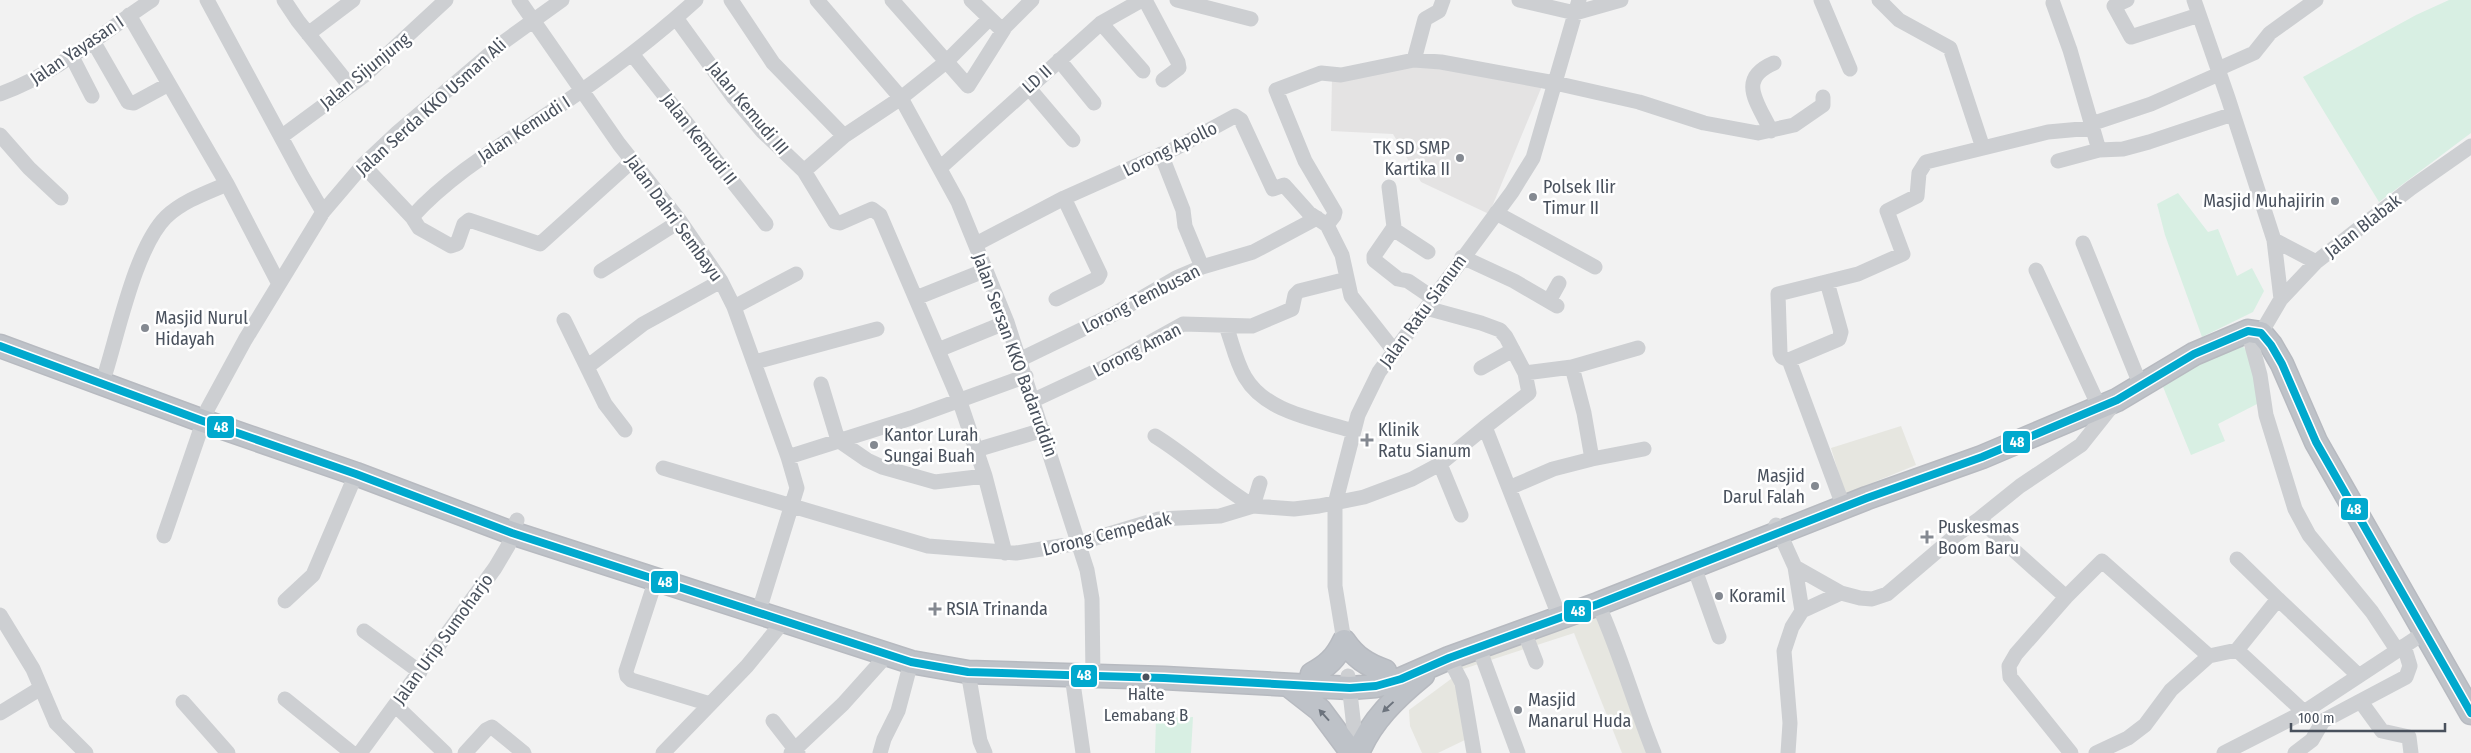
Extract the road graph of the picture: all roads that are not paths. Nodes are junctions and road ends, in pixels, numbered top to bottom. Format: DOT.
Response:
graph roads {
  1 [pos="152,0"];
  2 [pos="207,0"];
  3 [pos="284,0"];
  4 [pos="353,0"];
  5 [pos="446,0"];
  6 [pos="519,0"];
  7 [pos="562,0"];
  8 [pos="696,0"];
  9 [pos="731,0"];
  10 [pos="817,0"];
  11 [pos="892,0"];
  12 [pos="971,0"];
  13 [pos="1032,0"];
  14 [pos="1144,0"];
  15 [pos="1177,0"];
  16 [pos="1443,0"];
  17 [pos="1519,0"];
  18 [pos="1621,0"];
  19 [pos="1821,0"];
  20 [pos="1879,0"];
  21 [pos="2127,0"];
  22 [pos="2194,0"];
  23 [pos="2316,0"];
  24 [pos="2053,3"];
  25 [pos="430,6"];
  26 [pos="1577,6"];
  27 [pos="129,15"];
  28 [pos="2199,15"];
  29 [pos="676,18"];
  30 [pos="989,19"];
  31 [pos="1251,19"];
  32 [pos="533,20"];
  33 [pos="1101,23"];
  34 [pos="1004,29"];
  35 [pos="308,34"];
  36 [pos="93,41"];
  37 [pos="632,54"];
  38 [pos="72,57"];
  39 [pos="1059,60"];
  40 [pos="1414,60"];
  41 [pos="946,62"];
  42 [pos="1774,63"];
  43 [pos="1850,69"];
  44 [pos="1143,71"];
  45 [pos="2218,72"];
  46 [pos="1163,80"];
  47 [pos="1555,83"];
  48 [pos="169,84"];
  49 [pos="350,86"];
  50 [pos="1028,87"];
  51 [pos="582,91"];
  52 [pos="0,94"];
  53 [pos="92,96"];
  54 [pos="901,98"];
  55 [pos="1823,98"];
  56 [pos="1094,103"];
  57 [pos="2233,114"];
  58 [pos="2092,126"];
  59 [pos="1771,130"];
  60 [pos="0,135"];
  61 [pos="844,136"];
  62 [pos="281,137"];
  63 [pos="1073,140"];
  64 [pos="2471,146"];
  65 [pos="1983,148"];
  66 [pos="2099,150"];
  67 [pos="1161,154"];
  68 [pos="632,161"];
  69 [pos="2058,161"];
  70 [pos="363,164"];
  71 [pos="940,168"];
  72 [pos="804,170"];
  73 [pos="227,184"];
  74 [pos="1389,187"];
  75 [pos="61,198"];
  76 [pos="1064,198"];
  77 [pos="323,212"];
  78 [pos="1496,213"];
  79 [pos="412,217"];
  80 [pos="680,221"];
  81 [pos="1322,222"];
  82 [pos="766,224"];
  83 [pos="1393,229"];
  84 [pos="2274,240"];
  85 [pos="2083,243"];
  86 [pos="976,244"];
  87 [pos="1428,252"];
  88 [pos="1462,257"];
  89 [pos="2316,262"];
  90 [pos="1595,267"];
  91 [pos="1202,268"];
  92 [pos="600,270"];
  93 [pos="986,270"];
  94 [pos="2036,270"];
  95 [pos="796,274"];
  96 [pos="1347,279"];
  97 [pos="721,281"];
  98 [pos="1827,282"];
  99 [pos="1559,283"];
  100 [pos="279,284"];
  101 [pos="916,298"];
  102 [pos="1056,299"];
  103 [pos="2281,299"];
  104 [pos="1430,303"];
  105 [pos="734,307"];
  106 [pos="564,320"];
  107 [pos="1007,322"];
  108 [pos="1226,326"];
  109 [pos="878,328"];
  110 [pos="2259,328"];
  111 [pos="0,332"];
  112 [pos="0,346"];
  113 [pos="1638,348"];
  114 [pos="938,350"];
  115 [pos="1513,350"];
  116 [pos="1395,352"];
  117 [pos="1021,359"];
  118 [pos="1789,360"];
  119 [pos="755,362"];
  120 [pos="587,367"];
  121 [pos="1572,367"];
  122 [pos="1481,368"];
  123 [pos="106,371"];
  124 [pos="1525,373"];
  125 [pos="1026,376"];
  126 [pos="2148,377"];
  127 [pos="821,384"];
  128 [pos="1034,400"];
  129 [pos="2107,400"];
  130 [pos="960,402"];
  131 [pos="205,415"];
  132 [pos="1485,427"];
  133 [pos="625,430"];
  134 [pos="1043,430"];
  135 [pos="1353,431"];
  136 [pos="1155,436"];
  137 [pos="838,440"];
  138 [pos="1644,449"];
  139 [pos="976,450"];
  140 [pos="788,457"];
  141 [pos="1592,459"];
  142 [pos="1440,464"];
  143 [pos="663,468"];
  144 [pos="356,474"];
  145 [pos="985,476"];
  146 [pos="1260,483"];
  147 [pos="1509,488"];
  148 [pos="1335,504"];
  149 [pos="1843,504"];
  150 [pos="792,505"];
  151 [pos="1252,506"];
  152 [pos="1461,515"];
  153 [pos="1979,519"];
  154 [pos="514,527"];
  155 [pos="1778,529"];
  156 [pos="164,536"];
  157 [pos="1079,543"];
  158 [pos="1005,553"];
  159 [pos="2237,559"];
  160 [pos="1694,566"];
  161 [pos="1795,567"];
  162 [pos="656,579"];
  163 [pos="1841,593"];
  164 [pos="2066,597"];
  165 [pos="2278,599"];
  166 [pos="285,601"];
  167 [pos="1598,604"];
  168 [pos="760,607"];
  169 [pos="1556,608"];
  170 [pos="1802,611"];
  171 [pos="0,615"];
  172 [pos="783,622"];
  173 [pos="1524,631"];
  174 [pos="364,632"];
  175 [pos="2424,634"];
  176 [pos="1719,637"];
  177 [pos="1344,641"];
  178 [pos="1479,648"];
  179 [pos="2401,648"];
  180 [pos="2237,650"];
  181 [pos="887,655"];
  182 [pos="2209,656"];
  183 [pos="1443,661"];
  184 [pos="911,662"];
  185 [pos="1536,662"];
  186 [pos="1385,671"];
  187 [pos="420,672"];
  188 [pos="968,672"];
  189 [pos="1086,672"];
  190 [pos="1312,674"];
  191 [pos="2358,675"];
  192 [pos="1349,682"];
  193 [pos="1288,685"];
  194 [pos="41,688"];
  195 [pos="285,699"];
  196 [pos="183,702"];
  197 [pos="2361,702"];
  198 [pos="710,704"];
  199 [pos="395,705"];
  200 [pos="2304,712"];
  201 [pos="0,713"];
  202 [pos="2471,713"];
  203 [pos="772,721"];
  204 [pos="2301,751"];
  205 [pos="795,752"];
  206 [pos="86,753"];
  207 [pos="228,753"];
  208 [pos="352,753"];
  209 [pos="360,753"];
  210 [pos="445,753"];
  211 [pos="465,753"];
  212 [pos="524,753"];
  213 [pos="663,753"];
  214 [pos="880,753"];
  215 [pos="985,753"];
  216 [pos="1083,753"];
  217 [pos="1352,753"];
  218 [pos="1357,753"];
  219 [pos="1474,753"];
  220 [pos="1518,753"];
  221 [pos="1654,753"];
  222 [pos="1788,753"];
  223 [pos="2071,753"];
  224 [pos="2096,753"];
  225 [pos="2224,753"];
  226 [pos="2411,753"];
  1 -- 27 [label="street, Jalan Yayasan I"];
  2 -- 62 [label="street"];
  3 -- 35 [label="street"];
  4 -- 35 [label="street"];
  5 -- 25 [label="street, Jalan Sijunjung"];
  6 -- 32 [label="street, Jalan Dahri Sembayu"];
  7 -- 32 [label="street, Jalan Serda KKO Usman Ali"];
  8 -- 29 [label="street, Jalan Kemudi I"];
  9 -- 61 [label="street"];
  10 -- 54 [label="street, Jalan Sersan KKO Badaruddin"];
  11 -- 41 [label="street"];
  12 -- 30 [label="street"];
  13 -- 34 [label="street"];
  14 -- 33 [label="street, LD II"];
  14 -- 46 [label="street"];
  15 -- 31 [label="street"];
  16 -- 40 [label="street"];
  17 -- 26 [label="street"];
  18 -- 26 [label="street"];
  19 -- 43 [label="street"];
  20 -- 65 [label="street"];
  21 -- 28 [label="street"];
  22 -- 28 [label="street"];
  23 -- 45 [label="street"];
  24 -- 58 [label="street"];
  25 -- 49 [label="street, Jalan Sijunjung"];
  26 -- 47 [label="street, Jalan Ratu Sianum"];
  27 -- 36 [label="street, Jalan Yayasan I"];
  27 -- 48 [label="street"];
  28 -- 45 [label="street"];
  29 -- 37 [label="street, Jalan Kemudi I"];
  29 -- 72 [label="street, Jalan Kemudi III"];
  30 -- 34 [label="street"];
  30 -- 41 [label="street"];
  32 -- 51 [label="street, Jalan Dahri Sembayu"];
  32 -- 70 [label="street, Jalan Serda KKO Usman Ali"];
  33 -- 39 [label="street, LD II"];
  33 -- 44 [label="street"];
  34 -- 41 [label="street"];
  35 -- 49 [label="street"];
  36 -- 38 [label="street, Jalan Yayasan I"];
  36 -- 48 [label="street"];
  37 -- 51 [label="street, Jalan Kemudi I"];
  37 -- 82 [label="street, Jalan Kemudi II"];
  38 -- 52 [label="street, Jalan Yayasan I"];
  38 -- 53 [label="street"];
  39 -- 50 [label="street, LD II"];
  39 -- 56 [label="street"];
  40 -- 47 [label="street"];
  40 -- 81 [label="street"];
  41 -- 54 [label="street"];
  42 -- 59 [label="street"];
  45 -- 57 [label="street"];
  45 -- 58 [label="street"];
  47 -- 59 [label="street"];
  47 -- 78 [label="street, Jalan Ratu Sianum"];
  48 -- 73 [label="street"];
  49 -- 62 [label="street, Jalan Sijunjung"];
  50 -- 63 [label="street"];
  50 -- 71 [label="street, LD II"];
  51 -- 68 [label="street, Jalan Dahri Sembayu"];
  51 -- 79 [label="street, Jalan Kemudi I"];
  54 -- 61 [label="street"];
  54 -- 71 [label="street, Jalan Sersan KKO Badaruddin"];
  55 -- 59 [label="street"];
  57 -- 66 [label="street"];
  57 -- 84 [label="street"];
  58 -- 65 [label="street"];
  58 -- 66 [label="street"];
  60 -- 75 [label="street"];
  61 -- 72 [label="street"];
  62 -- 77 [label="street"];
  64 -- 89 [label="street, Jalan Blabak"];
  65 -- 98 [label="street"];
  66 -- 69 [label="street"];
  67 -- 76 [label="street, Lorong Apollo"];
  67 -- 81 [label="street, Lorong Apollo"];
  67 -- 91 [label="street"];
  68 -- 79 [label="street"];
  68 -- 80 [label="street, Jalan Dahri Sembayu"];
  70 -- 77 [label="street, Jalan Serda KKO Usman Ali"];
  70 -- 79 [label="street"];
  71 -- 86 [label="street, Jalan Sersan KKO Badaruddin"];
  72 -- 101 [label="street, Jalan Kemudi III"];
  73 -- 100 [label="street"];
  73 -- 123 [label="street"];
  74 -- 83 [label="street"];
  76 -- 86 [label="street, Lorong Apollo"];
  76 -- 102 [label="street"];
  77 -- 100 [label="street, Jalan Serda KKO Usman Ali"];
  78 -- 88 [label="street, Jalan Ratu Sianum"];
  78 -- 90 [label="street"];
  80 -- 92 [label="street"];
  80 -- 97 [label="street, Jalan Dahri Sembayu"];
  81 -- 91 [label="street, Lorong Tembusan"];
  81 -- 96 [label="street"];
  83 -- 87 [label="street"];
  83 -- 104 [label="street"];
  84 -- 89 [label="street"];
  84 -- 103 [label="street"];
  85 -- 126 [label="street"];
  86 -- 93 [label="street, Jalan Sersan KKO Badaruddin"];
  88 -- 99 [label="street"];
  88 -- 104 [label="street, Jalan Ratu Sianum"];
  89 -- 103 [label="street, Jalan Blabak"];
  91 -- 117 [label="street, Lorong Tembusan"];
  93 -- 101 [label="street"];
  93 -- 107 [label="street, Jalan Sersan KKO Badaruddin"];
  94 -- 129 [label="street"];
  95 -- 105 [label="street"];
  96 -- 108 [label="street, Lorong Aman"];
  96 -- 116 [label="street"];
  97 -- 105 [label="street, Jalan Dahri Sembayu"];
  97 -- 120 [label="street"];
  98 -- 118 [label="street"];
  98 -- 118 [label="street"];
  100 -- 131 [label="street, Jalan Serda KKO Usman Ali"];
  101 -- 114 [label="street"];
  103 -- 110 [label="street, Jalan Blabak"];
  104 -- 115 [label="street"];
  104 -- 116 [label="street, Jalan Ratu Sianum"];
  105 -- 119 [label="street, Jalan Dahri Sembayu"];
  106 -- 120 [label="street"];
  107 -- 114 [label="street"];
  107 -- 117 [label="street, Jalan Sersan KKO Badaruddin"];
  108 -- 128 [label="street, Lorong Aman"];
  108 -- 135 [label="street"];
  109 -- 119 [label="street"];
  110 -- 126 [label="highway"];
  110 -- 175 [label="highway"];
  110 -- 179 [label="street"];
  111 -- 123 [label="highway"];
  112 -- 131 [label="highway"];
  113 -- 121 [label="street"];
  114 -- 130 [label="street"];
  115 -- 122 [label="street"];
  115 -- 124 [label="street"];
  116 -- 135 [label="street, Jalan Ratu Sianum"];
  117 -- 125 [label="street, Jalan Sersan KKO Badaruddin"];
  118 -- 149 [label="street"];
  119 -- 140 [label="street, Jalan Dahri Sembayu"];
  120 -- 133 [label="street"];
  121 -- 124 [label="street"];
  121 -- 141 [label="street"];
  123 -- 131 [label="highway"];
  124 -- 132 [label="street, Lorong Cempedak"];
  125 -- 128 [label="street, Jalan Sersan KKO Badaruddin"];
  125 -- 130 [label="street"];
  126 -- 129 [label="highway"];
  127 -- 137 [label="street"];
  128 -- 134 [label="street, Jalan Sersan KKO Badaruddin"];
  129 -- 149 [label="highway"];
  129 -- 153 [label="street"];
  130 -- 137 [label="street"];
  130 -- 139 [label="street"];
  131 -- 144 [label="highway"];
  131 -- 154 [label="highway"];
  131 -- 156 [label="street, Jalan Serda KKO Usman Ali"];
  132 -- 142 [label="street, Lorong Cempedak"];
  132 -- 147 [label="street"];
  134 -- 139 [label="street"];
  134 -- 157 [label="street, Jalan Sersan KKO Badaruddin"];
  135 -- 148 [label="street, Jalan Ratu Sianum"];
  136 -- 151 [label="street"];
  137 -- 140 [label="street"];
  137 -- 145 [label="street"];
  138 -- 141 [label="street"];
  139 -- 145 [label="street"];
  140 -- 150 [label="street, Jalan Dahri Sembayu"];
  141 -- 147 [label="street"];
  142 -- 148 [label="street, Lorong Cempedak"];
  142 -- 152 [label="street"];
  143 -- 150 [label="street, Lorong Cempedak"];
  144 -- 154 [label="highway"];
  144 -- 166 [label="street"];
  145 -- 158 [label="street"];
  146 -- 151 [label="street"];
  147 -- 169 [label="street"];
  148 -- 151 [label="street, Lorong Cempedak"];
  148 -- 177 [label="street, Jalan Ratu Sianum"];
  149 -- 155 [label="highway"];
  150 -- 158 [label="street, Lorong Cempedak"];
  150 -- 168 [label="street, Jalan Dahri Sembayu"];
  151 -- 157 [label="street, Lorong Cempedak"];
  153 -- 163 [label="street"];
  153 -- 164 [label="street"];
  154 -- 162 [label="highway"];
  154 -- 168 [label="highway"];
  154 -- 187 [label="street, Jalan Urip Sumoharjo"];
  155 -- 160 [label="highway"];
  155 -- 161 [label="street"];
  155 -- 169 [label="highway"];
  157 -- 158 [label="street, Lorong Cempedak"];
  157 -- 189 [label="street, Jalan Sersan KKO Badaruddin"];
  159 -- 165 [label="street"];
  160 -- 167 [label="highway"];
  160 -- 176 [label="street"];
  161 -- 163 [label="street"];
  161 -- 170 [label="street"];
  162 -- 168 [label="highway"];
  162 -- 198 [label="street"];
  163 -- 170 [label="street"];
  164 -- 182 [label="street"];
  164 -- 223 [label="street"];
  165 -- 180 [label="street"];
  165 -- 191 [label="street"];
  167 -- 173 [label="highway"];
  167 -- 221 [label="street"];
  168 -- 172 [label="highway"];
  168 -- 189 [label="highway"];
  169 -- 186 [label="highway"];
  170 -- 222 [label="street"];
  171 -- 194 [label="street"];
  172 -- 181 [label="highway"];
  172 -- 198 [label="street"];
  173 -- 178 [label="highway"];
  173 -- 185 [label="street"];
  174 -- 187 [label="street"];
  175 -- 179 [label="street"];
  175 -- 202 [label="highway"];
  177 -- 186 [label="highway"];
  177 -- 190 [label="highway"];
  178 -- 183 [label="highway"];
  178 -- 220 [label="street"];
  179 -- 191 [label="street"];
  179 -- 197 [label="street"];
  180 -- 182 [label="street"];
  180 -- 200 [label="street"];
  181 -- 184 [label="highway"];
  181 -- 205 [label="street"];
  182 -- 224 [label="street"];
  183 -- 192 [label="highway"];
  183 -- 218 [label="highway, one-way"];
  183 -- 219 [label="street"];
  184 -- 188 [label="highway"];
  184 -- 214 [label="street"];
  186 -- 192 [label="highway"];
  187 -- 199 [label="street, Jalan Urip Sumoharjo"];
  188 -- 189 [label="highway"];
  188 -- 215 [label="street"];
  189 -- 190 [label="highway"];
  189 -- 193 [label="highway"];
  189 -- 216 [label="street, Jalan Sersan KKO Badaruddin"];
  190 -- 192 [label="highway"];
  191 -- 200 [label="street"];
  192 -- 193 [label="highway"];
  192 -- 218 [label="street"];
  217 -- 193 [label="highway, one-way"];
  194 -- 201 [label="street"];
  194 -- 206 [label="street"];
  195 -- 208 [label="street"];
  196 -- 207 [label="street"];
  197 -- 204 [label="street"];
  197 -- 226 [label="street"];
  198 -- 213 [label="street"];
  199 -- 209 [label="street, Jalan Urip Sumoharjo"];
  199 -- 210 [label="street"];
  200 -- 225 [label="street"];
  203 -- 205 [label="street"];
  211 -- 212 [label="street"];
}
